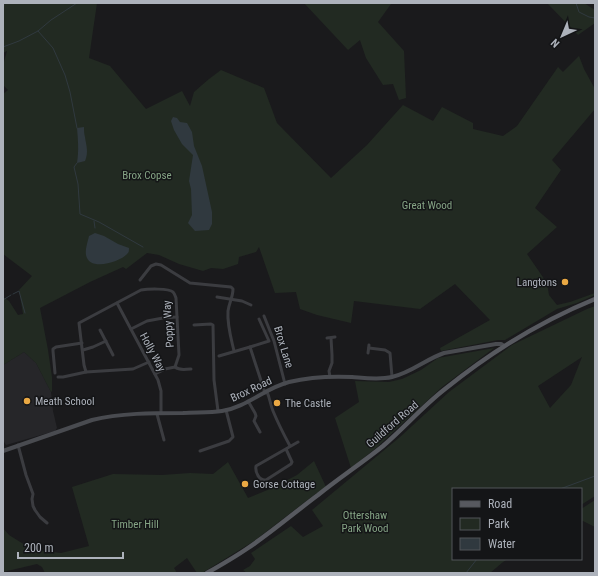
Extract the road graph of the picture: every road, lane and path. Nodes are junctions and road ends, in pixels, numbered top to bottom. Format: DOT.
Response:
graph roads {
  1 [pos="140,280"];
  2 [pos="217,297"];
  3 [pos="231,299"];
  4 [pos="595,299"];
  5 [pos="117,303"];
  6 [pos="251,305"];
  7 [pos="264,316"];
  8 [pos="177,317"];
  9 [pos="77,319"];
  10 [pos="259,319"];
  11 [pos="80,323"];
  12 [pos="194,325"];
  13 [pos="131,329"];
  14 [pos="100,330"];
  15 [pos="335,337"];
  16 [pos="106,341"];
  17 [pos="82,343"];
  18 [pos="504,346"];
  19 [pos="250,347"];
  20 [pos="83,350"];
  21 [pos="234,351"];
  22 [pos="368,353"];
  23 [pos="113,355"];
  24 [pos="219,356"];
  25 [pos="148,362"];
  26 [pos="175,367"];
  27 [pos="191,369"];
  28 [pos="86,372"];
  29 [pos="55,374"];
  30 [pos="155,374"];
  31 [pos="58,377"];
  32 [pos="330,377"];
  33 [pos="392,377"];
  34 [pos="285,384"];
  35 [pos="266,392"];
  36 [pos="248,401"];
  37 [pos="226,410"];
  38 [pos="218,411"];
  39 [pos="159,413"];
  40 [pos="260,432"];
  41 [pos="164,439"];
  42 [pos="298,442"];
  43 [pos="18,445"];
  44 [pos="290,446"];
  45 [pos="286,449"];
  46 [pos="3,450"];
  47 [pos="200,451"];
  48 [pos="47,523"];
  49 [pos="207,573"];
  1 -- 3 [label="street"];
  2 -- 3 [label="street"];
  3 -- 6 [label="street"];
  3 -- 21 [label="street"];
  4 -- 18 [label="main road, Guildford Road"];
  5 -- 8 [label="street, Poppy Way"];
  5 -- 11 [label="street"];
  5 -- 13 [label="street, Holly Way"];
  7 -- 34 [label="street, Brox Lane"];
  8 -- 13 [label="street"];
  8 -- 26 [label="street, Poppy Way"];
  9 -- 11 [label="street"];
  10 -- 19 [label="street"];
  11 -- 17 [label="street"];
  12 -- 38 [label="street"];
  13 -- 25 [label="street, Holly Way"];
  14 -- 16 [label="street"];
  15 -- 32 [label="street"];
  16 -- 20 [label="street"];
  16 -- 23 [label="street"];
  17 -- 20 [label="street"];
  17 -- 29 [label="street"];
  18 -- 33 [label="street, Brox Road"];
  18 -- 49 [label="main road, Guildford Road"];
  19 -- 21 [label="street"];
  19 -- 35 [label="street"];
  20 -- 28 [label="street"];
  21 -- 24 [label="street"];
  22 -- 33 [label="street"];
  25 -- 28 [label="street"];
  25 -- 30 [label="street, Holly Way"];
  26 -- 27 [label="street"];
  26 -- 30 [label="street"];
  28 -- 31 [label="street"];
  30 -- 39 [label="street, Holly Way"];
  32 -- 33 [label="street, Brox Road"];
  32 -- 34 [label="street, Brox Road"];
  34 -- 35 [label="street, Brox Road"];
  35 -- 36 [label="street, Brox Road"];
  35 -- 44 [label="street"];
  36 -- 37 [label="street, Brox Road"];
  36 -- 40 [label="street"];
  37 -- 38 [label="street, Brox Road"];
  37 -- 47 [label="street"];
  38 -- 39 [label="street, Brox Road"];
  39 -- 41 [label="street, Holly Way"];
  39 -- 43 [label="street, Brox Road"];
  42 -- 44 [label="street"];
  43 -- 46 [label="street, Brox Road"];
  43 -- 48 [label="street"];
  44 -- 45 [label="street"];
  45 -- 45 [label="street"];
}
